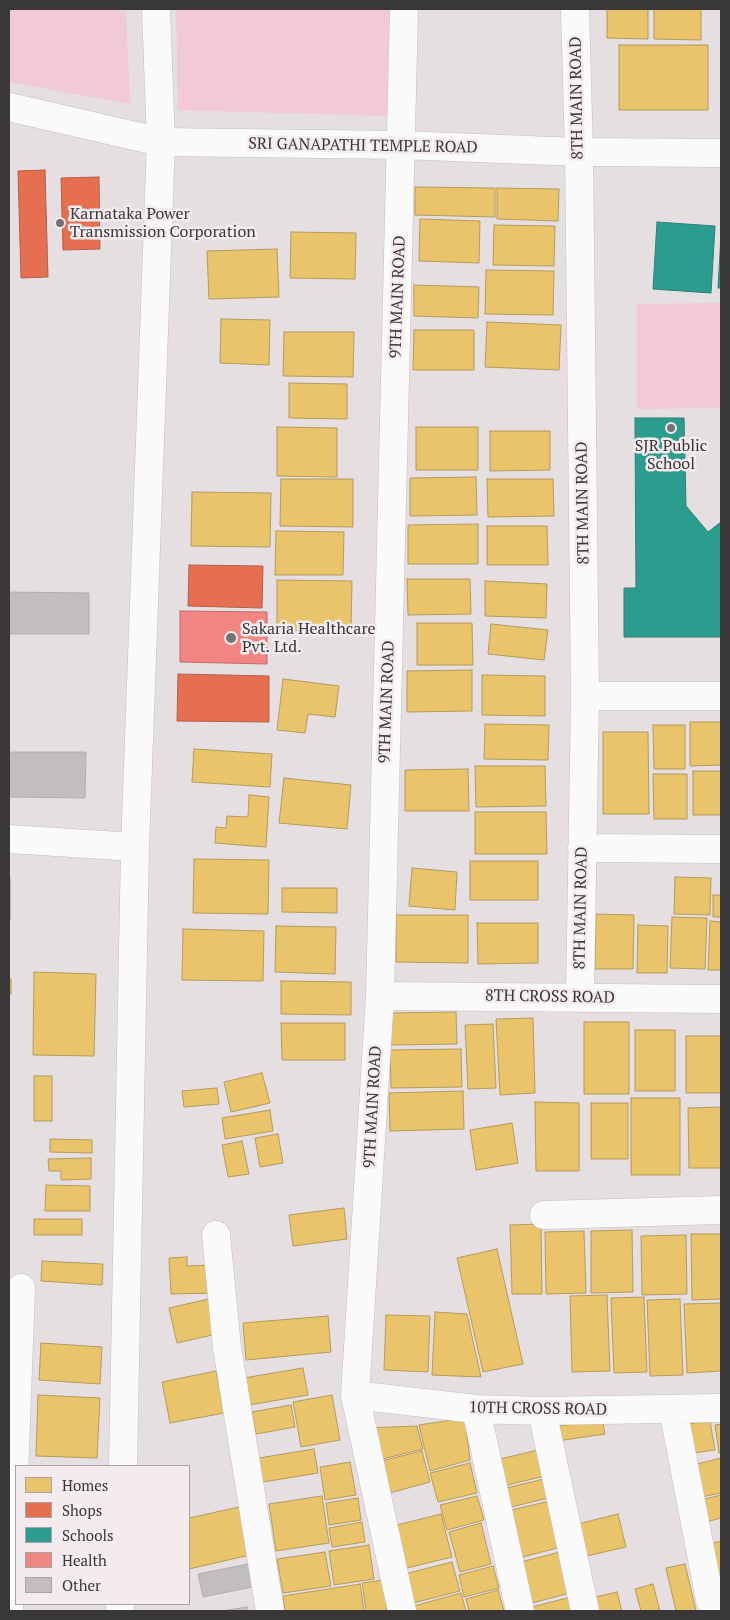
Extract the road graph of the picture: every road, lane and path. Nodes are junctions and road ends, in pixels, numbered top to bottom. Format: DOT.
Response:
graph roads {
  1 [pos="156,9"];
  2 [pos="404,9"];
  3 [pos="575,9"];
  4 [pos="9,107"];
  5 [pos="161,142"];
  6 [pos="402,145"];
  7 [pos="579,152"];
  8 [pos="721,153"];
  9 [pos="585,696"];
  10 [pos="721,696"];
  11 [pos="9,839"];
  12 [pos="135,847"];
  13 [pos="582,848"];
  14 [pos="721,848"];
  15 [pos="380,996"];
  16 [pos="580,998"];
  17 [pos="721,999"];
  18 [pos="721,1210"];
  19 [pos="544,1215"];
  20 [pos="216,1235"];
  21 [pos="21,1288"];
  22 [pos="355,1395"];
  23 [pos="721,1408"];
  24 [pos="476,1409"];
  25 [pos="673,1409"];
  26 [pos="542,1411"];
  27 [pos="123,1465"];
  28 [pos="715,1602"];
  29 [pos="9,1611"];
  30 [pos="270,1611"];
  31 [pos="402,1611"];
  32 [pos="520,1611"];
  33 [pos="585,1611"];
  1 -- 5 [label="street"];
  2 -- 6 [label="street, 9TH MAIN ROAD"];
  3 -- 7 [label="street, 8TH MAIN ROAD"];
  4 -- 5 [label="street, SRI GANAPATHI TEMPLE ROAD"];
  5 -- 6 [label="street, SRI GANAPATHI TEMPLE ROAD"];
  5 -- 12 [label="street"];
  6 -- 7 [label="street, SRI GANAPATHI TEMPLE ROAD"];
  6 -- 15 [label="street, 9TH MAIN ROAD"];
  7 -- 8 [label="street, SRI GANAPATHI TEMPLE ROAD"];
  7 -- 9 [label="street, 8TH MAIN ROAD"];
  9 -- 10 [label="street"];
  9 -- 13 [label="street, 8TH MAIN ROAD"];
  11 -- 12 [label="street"];
  12 -- 27 [label="street"];
  13 -- 14 [label="street"];
  13 -- 16 [label="street, 8TH MAIN ROAD"];
  15 -- 16 [label="street, 8TH CROSS ROAD"];
  15 -- 22 [label="street, 9TH MAIN ROAD"];
  16 -- 17 [label="street, 8TH CROSS ROAD"];
  18 -- 19 [label="street"];
  20 -- 30 [label="street"];
  21 -- 29 [label="street"];
  22 -- 24 [label="street, 10TH CROSS ROAD"];
  22 -- 31 [label="street, 9TH MAIN ROAD"];
  23 -- 25 [label="street, 10TH CROSS ROAD"];
  24 -- 26 [label="street, 10TH CROSS ROAD"];
  24 -- 32 [label="street"];
  25 -- 26 [label="street, 10TH CROSS ROAD"];
  25 -- 28 [label="street"];
  26 -- 33 [label="street"];
}
